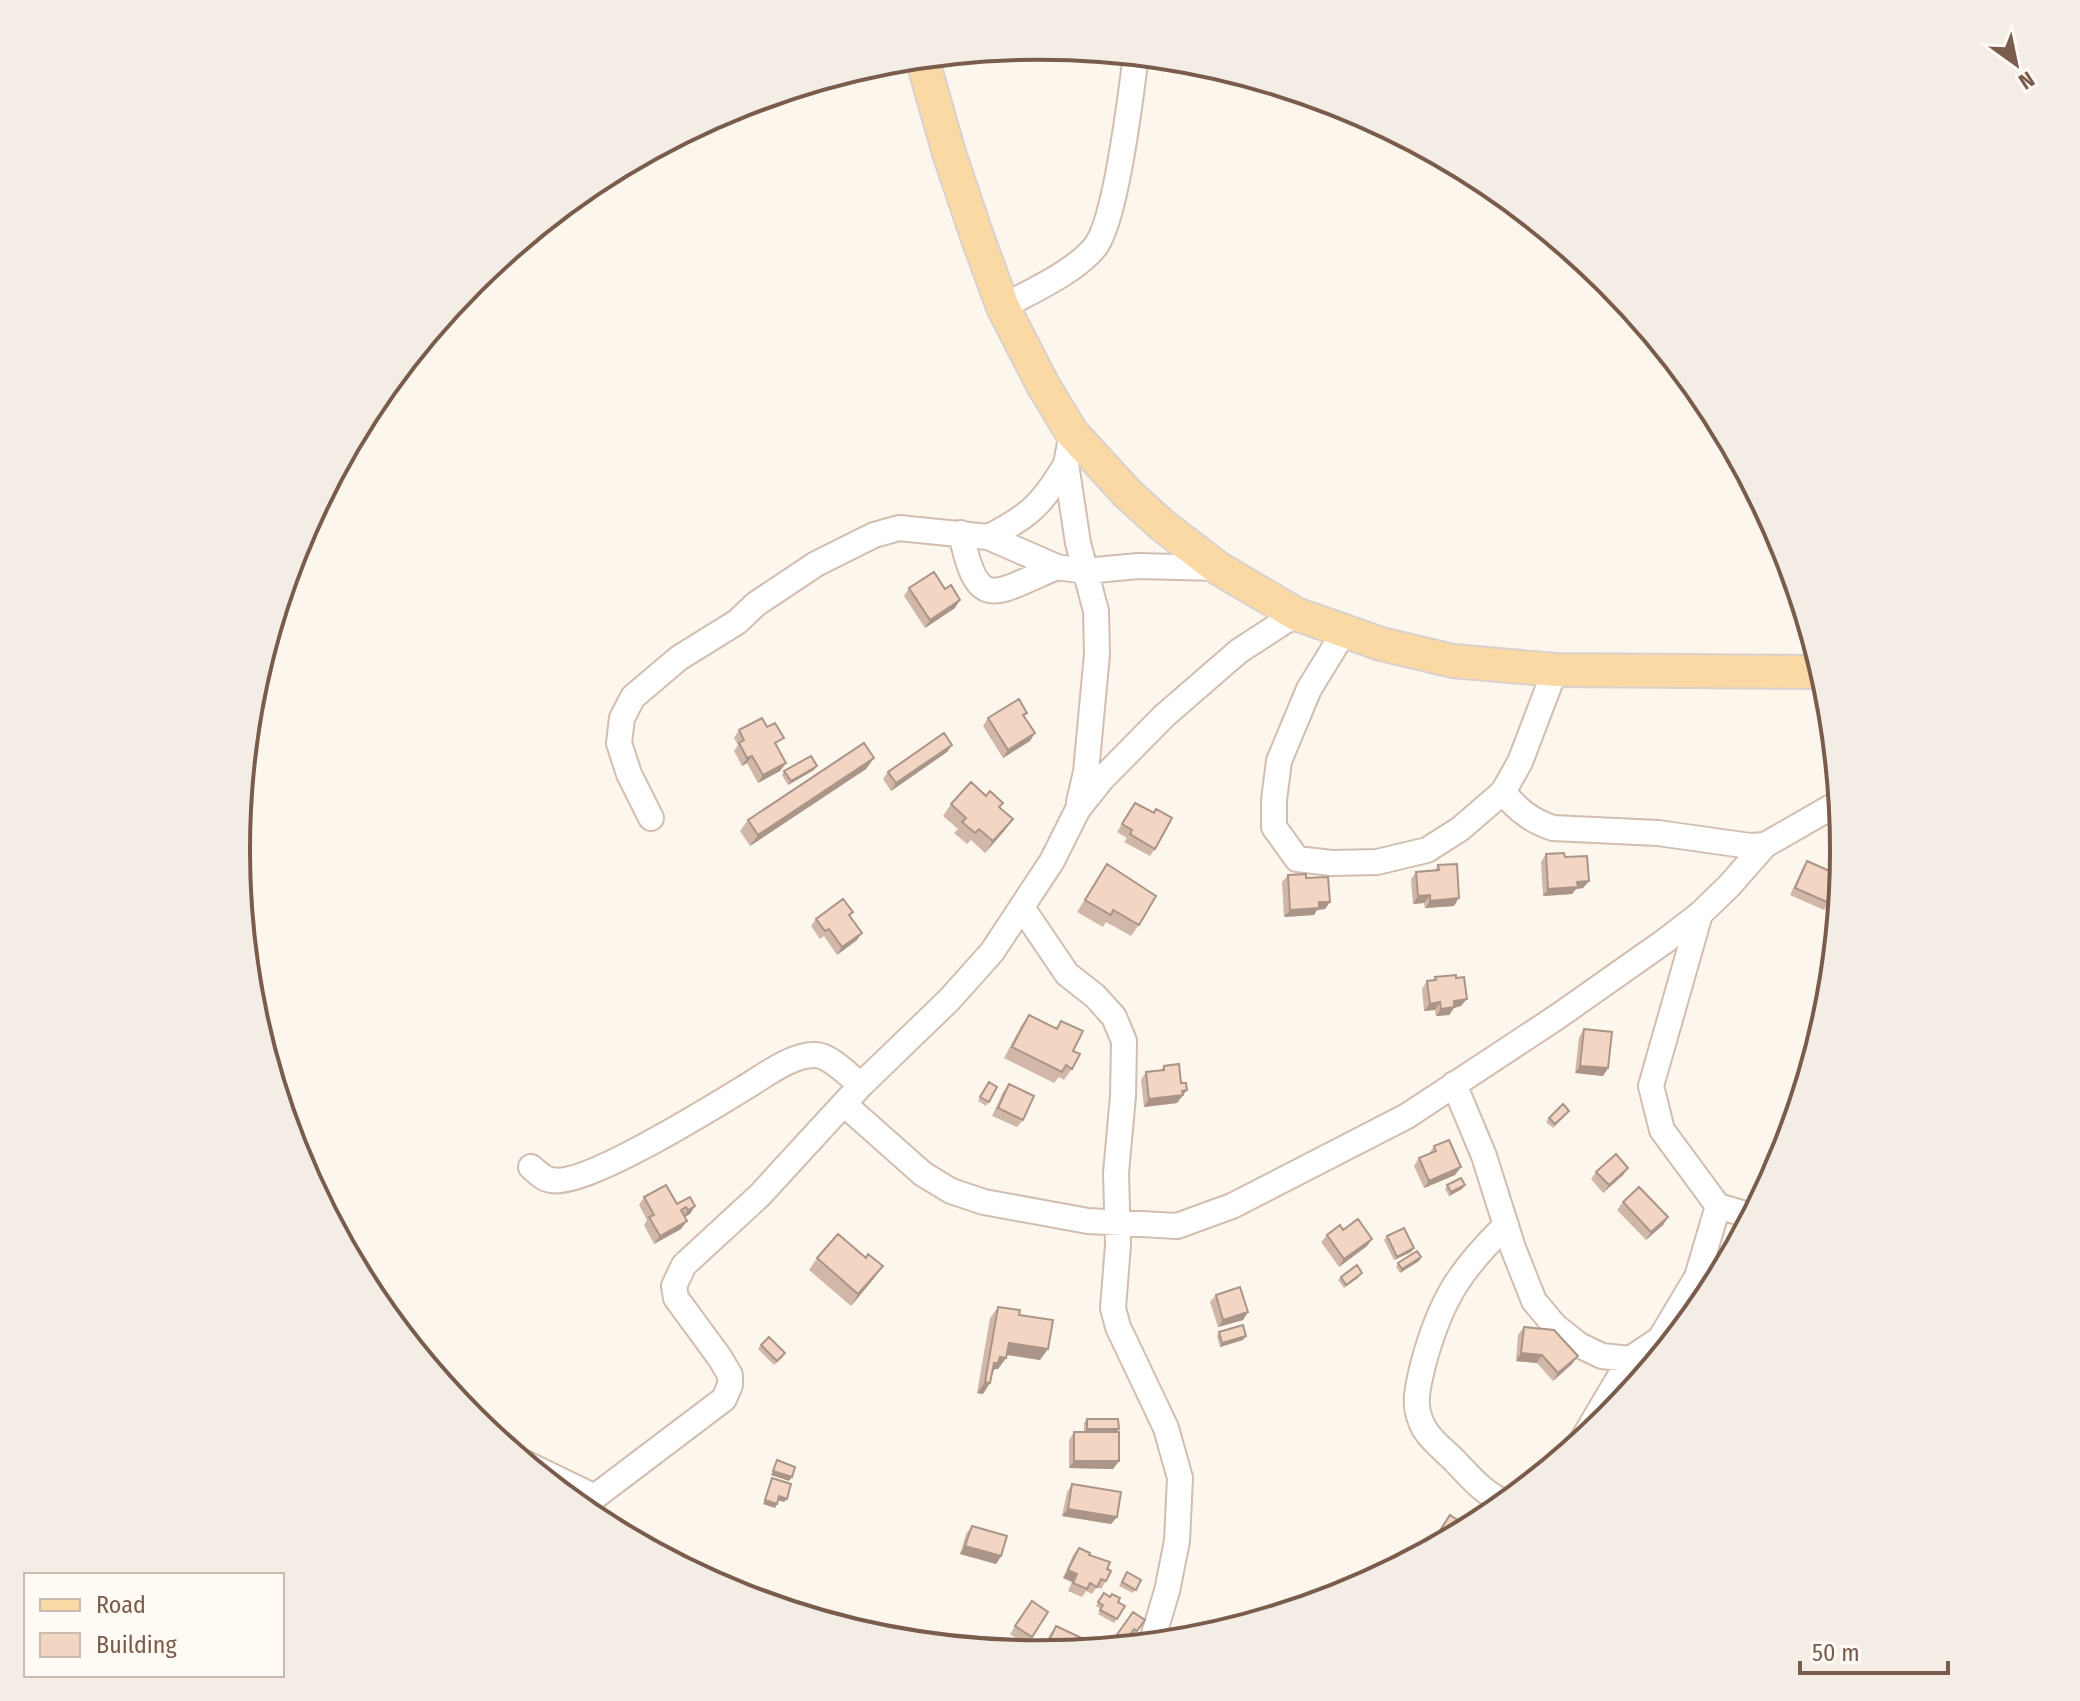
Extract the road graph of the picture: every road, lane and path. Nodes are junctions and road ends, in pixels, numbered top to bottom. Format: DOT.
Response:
graph roads {
  1 [pos="1134,66"];
  2 [pos="925,69"];
  3 [pos="1003,307"];
  4 [pos="1069,448"];
  5 [pos="961,533"];
  6 [pos="988,537"];
  7 [pos="1057,567"];
  8 [pos="1218,568"];
  9 [pos="1085,571"];
  10 [pos="1296,614"];
  11 [pos="1344,632"];
  12 [pos="1555,670"];
  13 [pos="1810,672"];
  14 [pos="1503,792"];
  15 [pos="1829,808"];
  16 [pos="1078,809"];
  17 [pos="651,818"];
  18 [pos="1765,845"];
  19 [pos="1023,909"];
  20 [pos="1700,914"];
  21 [pos="1454,1084"];
  22 [pos="861,1085"];
  23 [pos="844,1104"];
  24 [pos="531,1167"];
  25 [pos="1718,1206"];
  26 [pos="1742,1213"];
  27 [pos="1119,1222"];
  28 [pos="1506,1225"];
  29 [pos="1630,1359"];
  30 [pos="1603,1405"];
  31 [pos="1494,1497"];
  32 [pos="589,1500"];
  33 [pos="1155,1632"];
  1 -- 3 [label="street"];
  2 -- 3 [label="main road"];
  3 -- 4 [label="main road"];
  4 -- 6 [label="street"];
  4 -- 8 [label="main road"];
  4 -- 9 [label="street"];
  5 -- 6 [label="street"];
  5 -- 7 [label="street"];
  5 -- 17 [label="street"];
  6 -- 7 [label="street"];
  7 -- 9 [label="street"];
  8 -- 9 [label="street"];
  8 -- 10 [label="main road"];
  9 -- 16 [label="street"];
  10 -- 11 [label="main road"];
  10 -- 16 [label="street"];
  11 -- 12 [label="main road"];
  11 -- 14 [label="street"];
  12 -- 13 [label="main road"];
  12 -- 14 [label="street"];
  14 -- 18 [label="street"];
  15 -- 18 [label="street"];
  16 -- 19 [label="street"];
  18 -- 20 [label="street"];
  19 -- 22 [label="street"];
  19 -- 27 [label="street"];
  20 -- 21 [label="street"];
  20 -- 25 [label="street"];
  21 -- 27 [label="street"];
  21 -- 28 [label="street"];
  22 -- 23 [label="street"];
  22 -- 24 [label="street"];
  23 -- 27 [label="street"];
  23 -- 32 [label="street"];
  25 -- 26 [label="street"];
  25 -- 29 [label="street"];
  27 -- 33 [label="street"];
  28 -- 29 [label="street"];
  28 -- 31 [label="street"];
  29 -- 30 [label="street"];
}
